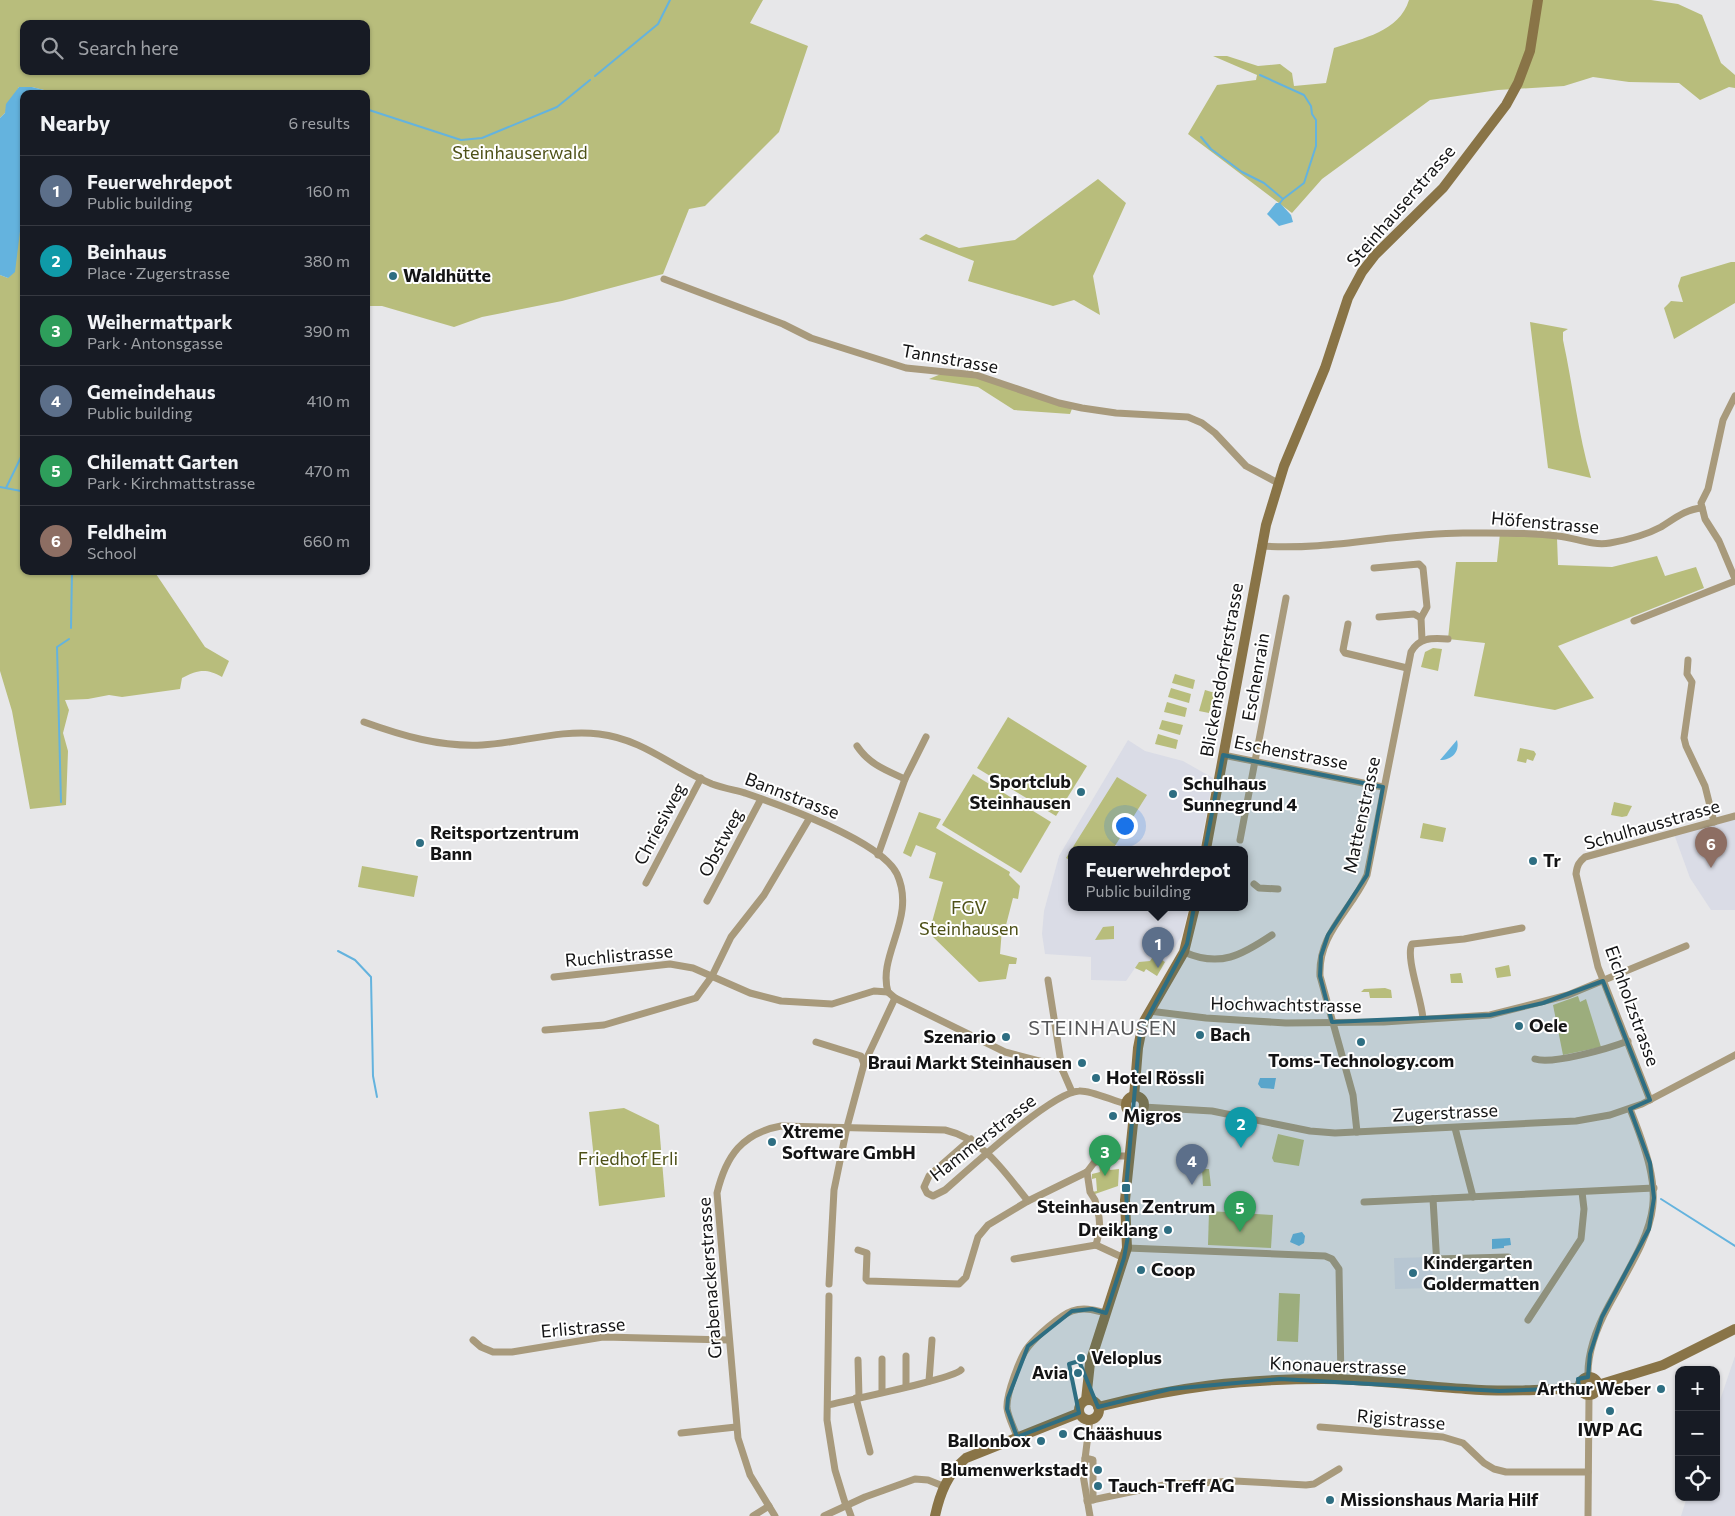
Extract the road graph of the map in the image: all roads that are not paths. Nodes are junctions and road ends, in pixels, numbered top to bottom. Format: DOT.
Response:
graph roads {
  1 [pos="1538,0"];
  2 [pos="664,279"];
  3 [pos="1735,396"];
  4 [pos="1278,483"];
  5 [pos="1702,508"];
  6 [pos="1266,526"];
  7 [pos="1261,546"];
  8 [pos="1374,568"];
  9 [pos="1735,580"];
  10 [pos="1286,598"];
  11 [pos="1379,617"];
  12 [pos="1421,618"];
  13 [pos="1634,621"];
  14 [pos="1348,624"];
  15 [pos="1448,639"];
  16 [pos="1422,640"];
  17 [pos="1688,660"];
  18 [pos="1407,668"];
  19 [pos="364,722"];
  20 [pos="926,737"];
  21 [pos="856,746"];
  22 [pos="1222,755"];
  23 [pos="1256,761"];
  24 [pos="701,778"];
  25 [pos="904,778"];
  26 [pos="1384,787"];
  27 [pos="761,799"];
  28 [pos="1735,816"];
  29 [pos="809,819"];
  30 [pos="1714,822"];
  31 [pos="1240,840"];
  32 [pos="1207,846"];
  33 [pos="878,855"];
  34 [pos="1578,863"];
  35 [pos="646,883"];
  36 [pos="1254,884"];
  37 [pos="1278,889"];
  38 [pos="707,901"];
  39 [pos="1194,911"];
  40 [pos="1522,928"];
  41 [pos="1272,935"];
  42 [pos="1686,946"];
  43 [pos="1184,952"];
  44 [pos="712,976"];
  45 [pos="554,977"];
  46 [pos="1048,980"];
  47 [pos="1603,981"];
  48 [pos="888,992"];
  49 [pos="895,998"];
  50 [pos="1149,1011"];
  51 [pos="1423,1019"];
  52 [pos="1332,1022"];
  53 [pos="545,1030"];
  54 [pos="1628,1041"];
  55 [pos="816,1042"];
  56 [pos="1735,1055"];
  57 [pos="1535,1060"];
  58 [pos="864,1064"];
  59 [pos="1062,1069"];
  60 [pos="1072,1092"];
  61 [pos="1134,1097"];
  62 [pos="1650,1100"];
  63 [pos="1126,1104"];
  64 [pos="1144,1107"];
  65 [pos="1630,1109"];
  66 [pos="1134,1114"];
  67 [pos="846,1127"];
  68 [pos="1455,1128"];
  69 [pos="1357,1132"];
  70 [pos="971,1139"];
  71 [pos="988,1152"];
  72 [pos="1130,1156"];
  73 [pos="1087,1172"];
  74 [pos="1654,1188"];
  75 [pos="1582,1192"];
  76 [pos="1473,1197"];
  77 [pos="1433,1199"];
  78 [pos="1028,1201"];
  79 [pos="1364,1202"];
  80 [pos="1096,1245"];
  81 [pos="858,1250"];
  82 [pos="1126,1253"];
  83 [pos="1508,1257"];
  84 [pos="1014,1259"];
  85 [pos="829,1284"];
  86 [pos="829,1296"];
  87 [pos="1106,1313"];
  88 [pos="1528,1320"];
  89 [pos="1735,1329"];
  90 [pos="473,1340"];
  91 [pos="729,1340"];
  92 [pos="932,1340"];
  93 [pos="906,1356"];
  94 [pos="882,1359"];
  95 [pos="858,1360"];
  96 [pos="961,1370"];
  97 [pos="1588,1377"];
  98 [pos="1341,1380"];
  99 [pos="929,1381"];
  100 [pos="1598,1385"];
  101 [pos="906,1386"];
  102 [pos="1579,1388"];
  103 [pos="882,1392"];
  104 [pos="1588,1396"];
  105 [pos="858,1398"];
  106 [pos="1086,1400"];
  107 [pos="828,1405"];
  108 [pos="1098,1407"];
  109 [pos="1079,1413"];
  110 [pos="1090,1419"];
  111 [pos="736,1427"];
  112 [pos="1320,1427"];
  113 [pos="682,1433"];
  114 [pos="1017,1437"];
  115 [pos="870,1452"];
  116 [pos="1340,1469"];
  117 [pos="1588,1472"];
  118 [pos="943,1486"];
  119 [pos="1090,1500"];
  120 [pos="769,1506"];
  121 [pos="846,1506"];
  122 [pos="753,1516"];
  123 [pos="775,1516"];
  124 [pos="824,1516"];
  125 [pos="851,1516"];
  126 [pos="935,1516"];
  127 [pos="1090,1516"];
  128 [pos="1588,1516"];
  1 -- 4 [label="street, Steinhauserstrasse"];
  2 -- 4 [label="street, Tannstrasse"];
  3 -- 5 [label="street"];
  4 -- 6 [label="street, Steinhauserstrasse"];
  5 -- 7 [label="street, Höfenstrasse"];
  5 -- 9 [label="street"];
  6 -- 7 [label="street, Blickensdorferstrasse"];
  7 -- 22 [label="street, Blickensdorferstrasse"];
  8 -- 12 [label="street"];
  9 -- 13 [label="street"];
  10 -- 23 [label="street, Eschenrain"];
  11 -- 12 [label="street"];
  12 -- 16 [label="street"];
  14 -- 18 [label="street"];
  15 -- 16 [label="street"];
  16 -- 18 [label="street, Mattenstrasse"];
  17 -- 30 [label="street"];
  18 -- 26 [label="street, Mattenstrasse"];
  19 -- 24 [label="street, Bannstrasse"];
  20 -- 25 [label="street"];
  21 -- 25 [label="street"];
  22 -- 23 [label="street, Eschenstrasse"];
  22 -- 32 [label="street, Blickensdorferstrasse"];
  23 -- 26 [label="street, Eschenstrasse"];
  23 -- 31 [label="street, Eschenrain"];
  24 -- 27 [label="street, Bannstrasse"];
  24 -- 35 [label="street, Chriesiweg"];
  25 -- 33 [label="street"];
  26 -- 52 [label="street, Mattenstrasse"];
  27 -- 29 [label="street, Bannstrasse"];
  27 -- 38 [label="street, Obstweg"];
  28 -- 30 [label="street, Schulhausstrasse"];
  29 -- 33 [label="street, Bannstrasse"];
  29 -- 44 [label="street"];
  30 -- 34 [label="street, Schulhausstrasse"];
  33 -- 48 [label="street, Bannstrasse"];
  34 -- 47 [label="street, Eichholzstrasse"];
  36 -- 37 [label="street"];
  39 -- 43 [label="street"];
  40 -- 51 [label="street"];
  41 -- 43 [label="street"];
  42 -- 47 [label="street, Hochwachtstrasse"];
  43 -- 50 [label="street"];
  44 -- 45 [label="street, Ruchlistrasse"];
  44 -- 48 [label="street, Ruchlistrasse"];
  44 -- 53 [label="street"];
  46 -- 59 [label="street"];
  47 -- 51 [label="street, Hochwachtstrasse"];
  47 -- 54 [label="street, Eichholzstrasse"];
  48 -- 49 [label="street"];
  49 -- 58 [label="street"];
  49 -- 59 [label="street"];
  50 -- 52 [label="street, Hochwachtstrasse"];
  50 -- 61 [label="street"];
  51 -- 52 [label="street, Hochwachtstrasse"];
  52 -- 69 [label="street, Mattenstrasse"];
  54 -- 57 [label="street"];
  54 -- 62 [label="street, Eichholzstrasse"];
  55 -- 58 [label="street"];
  56 -- 62 [label="street, Zugerstrasse"];
  58 -- 67 [label="street"];
  59 -- 60 [label="street"];
  60 -- 63 [label="street"];
  60 -- 71 [label="street, Hammerstrasse"];
  61 -- 63 [label="street"];
  61 -- 64 [label="street"];
  62 -- 65 [label="street, Zugerstrasse"];
  63 -- 66 [label="street"];
  64 -- 66 [label="street"];
  64 -- 69 [label="street, Zugerstrasse"];
  65 -- 68 [label="street, Zugerstrasse"];
  65 -- 74 [label="street"];
  66 -- 72 [label="street"];
  67 -- 70 [label="street, Grabenackerstrasse"];
  67 -- 85 [label="street"];
  67 -- 91 [label="street, Grabenackerstrasse"];
  68 -- 69 [label="street, Zugerstrasse"];
  68 -- 76 [label="street"];
  70 -- 71 [label="street, Grabenackerstrasse"];
  70 -- 71 [label="street, Hammerstrasse"];
  71 -- 78 [label="street, Grabenackerstrasse"];
  72 -- 73 [label="street"];
  72 -- 82 [label="street"];
  73 -- 78 [label="street"];
  73 -- 80 [label="street"];
  74 -- 75 [label="street"];
  74 -- 97 [label="street"];
  75 -- 76 [label="street"];
  75 -- 88 [label="street"];
  76 -- 77 [label="street"];
  77 -- 79 [label="street"];
  77 -- 83 [label="street"];
  78 -- 81 [label="street"];
  80 -- 82 [label="street"];
  80 -- 84 [label="street"];
  82 -- 87 [label="street"];
  82 -- 98 [label="street"];
  86 -- 107 [label="street"];
  87 -- 106 [label="street"];
  87 -- 114 [label="street"];
  89 -- 100 [label="street"];
  90 -- 91 [label="street, Erlistrasse"];
  91 -- 111 [label="street, Grabenackerstrasse"];
  92 -- 99 [label="street"];
  93 -- 101 [label="street"];
  94 -- 103 [label="street"];
  95 -- 105 [label="street"];
  96 -- 99 [label="street"];
  97 -- 100 [label="street"];
  97 -- 102 [label="street"];
  98 -- 102 [label="street, Knonauerstrasse"];
  98 -- 108 [label="street, Knonauerstrasse"];
  99 -- 101 [label="street"];
  100 -- 104 [label="street"];
  101 -- 103 [label="street"];
  102 -- 104 [label="street"];
  103 -- 105 [label="street"];
  104 -- 117 [label="street"];
  105 -- 107 [label="street"];
  105 -- 115 [label="street"];
  106 -- 108 [label="street"];
  106 -- 109 [label="street"];
  107 -- 121 [label="street"];
  108 -- 110 [label="street"];
  109 -- 110 [label="street"];
  109 -- 114 [label="street"];
  110 -- 119 [label="street"];
  111 -- 113 [label="street"];
  111 -- 120 [label="street, Grabenackerstrasse"];
  112 -- 117 [label="street, Rigistrasse"];
  114 -- 118 [label="street"];
  116 -- 119 [label="street"];
  117 -- 128 [label="street"];
  118 -- 121 [label="street"];
  118 -- 126 [label="street"];
  119 -- 127 [label="street"];
  120 -- 122 [label="street"];
  120 -- 123 [label="street, Grabenackerstrasse"];
  121 -- 124 [label="street"];
  121 -- 125 [label="street"];
}
